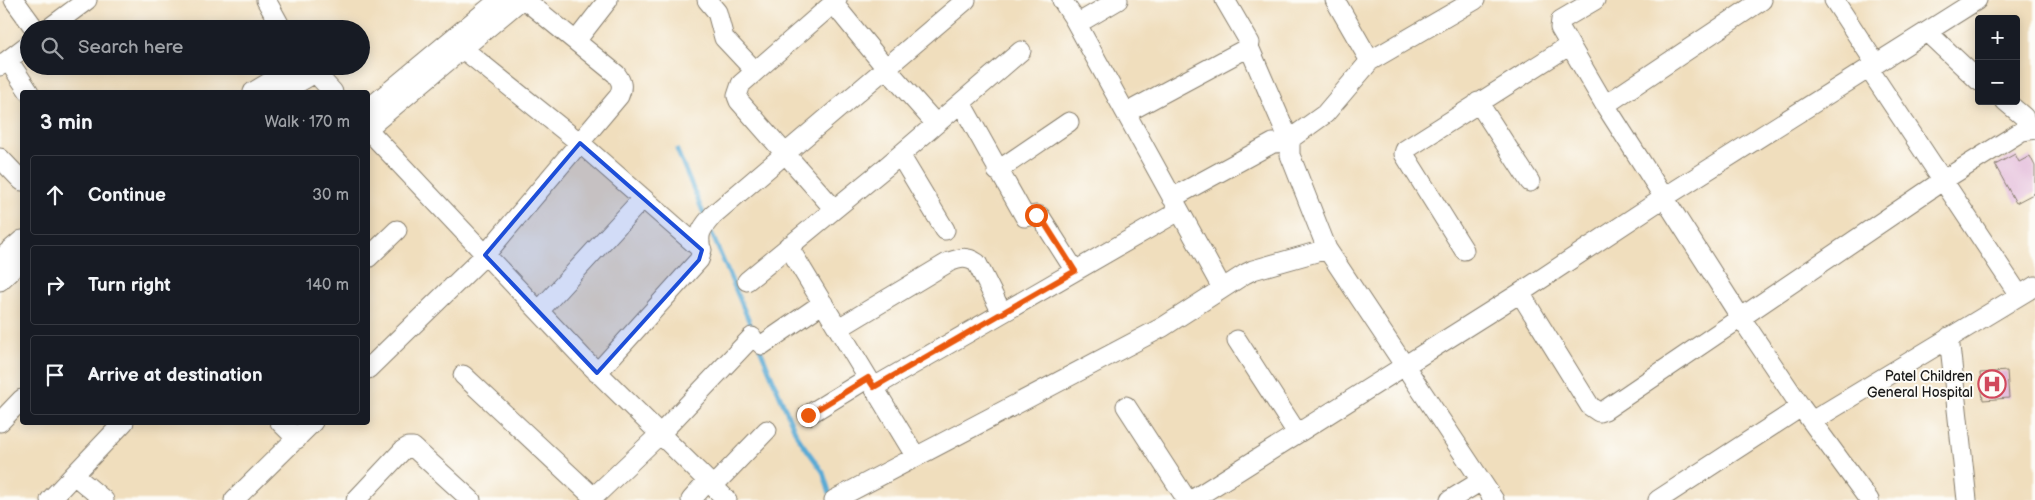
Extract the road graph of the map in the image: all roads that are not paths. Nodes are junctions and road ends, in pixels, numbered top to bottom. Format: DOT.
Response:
graph roads {
  1 [pos="14,0"];
  2 [pos="87,0"];
  3 [pos="266,0"];
  4 [pos="499,0"];
  5 [pos="521,0"];
  6 [pos="525,0"];
  7 [pos="608,0"];
  8 [pos="708,0"];
  9 [pos="966,0"];
  10 [pos="1062,0"];
  11 [pos="1118,0"];
  12 [pos="1225,0"];
  13 [pos="1335,0"];
  14 [pos="1595,0"];
  15 [pos="1762,0"];
  16 [pos="1834,0"];
  17 [pos="1977,0"];
  18 [pos="835,1"];
  19 [pos="1471,1"];
  20 [pos="28,20"];
  21 [pos="60,20"];
  22 [pos="277,20"];
  23 [pos="1077,24"];
  24 [pos="1927,32"];
  25 [pos="576,41"];
  26 [pos="1570,45"];
  27 [pos="1249,47"];
  28 [pos="463,49"];
  29 [pos="20,51"];
  30 [pos="1021,51"];
  31 [pos="1370,61"];
  32 [pos="4,63"];
  33 [pos="1872,66"];
  34 [pos="886,68"];
  35 [pos="755,71"];
  36 [pos="281,75"];
  37 [pos="305,75"];
  38 [pos="317,75"];
  39 [pos="1975,77"];
  40 [pos="27,90"];
  41 [pos="256,90"];
  42 [pos="285,90"];
  43 [pos="331,90"];
  44 [pos="1478,102"];
  45 [pos="961,103"];
  46 [pos="1605,105"];
  47 [pos="2010,105"];
  48 [pos="370,108"];
  49 [pos="1126,113"];
  50 [pos="1069,122"];
  51 [pos="936,124"];
  52 [pos="370,127"];
  53 [pos="2031,129"];
  54 [pos="370,131"];
  55 [pos="1290,142"];
  56 [pos="580,143"];
  57 [pos="785,154"];
  58 [pos="900,155"];
  59 [pos="0,158"];
  60 [pos="997,171"];
  61 [pos="20,179"];
  62 [pos="1942,181"];
  63 [pos="1530,182"];
  64 [pos="1664,197"];
  65 [pos="643,198"];
  66 [pos="1176,204"];
  67 [pos="834,209"];
  68 [pos="397,230"];
  69 [pos="944,230"];
  70 [pos="20,243"];
  71 [pos="788,246"];
  72 [pos="1327,248"];
  73 [pos="702,250"];
  74 [pos="1464,250"];
  75 [pos="485,255"];
  76 [pos="370,256"];
  77 [pos="20,261"];
  78 [pos="2,271"];
  79 [pos="1075,271"];
  80 [pos="747,280"];
  81 [pos="1222,288"];
  82 [pos="2027,290"];
  83 [pos="1520,293"];
  84 [pos="823,302"];
  85 [pos="539,311"];
  86 [pos="1002,313"];
  87 [pos="1741,318"];
  88 [pos="839,328"];
  89 [pos="1949,337"];
  90 [pos="1237,340"];
  91 [pos="1404,365"];
  92 [pos="370,367"];
  93 [pos="597,372"];
  94 [pos="463,375"];
  95 [pos="871,383"];
  96 [pos="20,401"];
  97 [pos="1126,406"];
  98 [pos="1807,414"];
  99 [pos="808,415"];
  100 [pos="0,422"];
  101 [pos="121,425"];
  102 [pos="283,425"];
  103 [pos="310,425"];
  104 [pos="767,430"];
  105 [pos="1296,433"];
  106 [pos="660,434"];
  107 [pos="297,439"];
  108 [pos="916,457"];
  109 [pos="74,475"];
  110 [pos="1481,481"];
  111 [pos="711,484"];
  112 [pos="1860,497"];
  113 [pos="838,498"];
  114 [pos="469,499"];
  115 [pos="50,500"];
  116 [pos="104,500"];
  117 [pos="234,500"];
  118 [pos="356,500"];
  119 [pos="691,500"];
  120 [pos="727,500"];
  121 [pos="1186,500"];
  122 [pos="1192,500"];
  123 [pos="1450,500"];
  124 [pos="1494,500"];
  125 [pos="1658,500"];
  126 [pos="1967,500"];
  1 -- 20 [label="street"];
  2 -- 21 [label="street"];
  3 -- 22 [label="street"];
  4 -- 48 [label="street"];
  5 -- 28 [label="street"];
  6 -- 25 [label="street"];
  7 -- 25 [label="street"];
  8 -- 35 [label="street"];
  9 -- 34 [label="street"];
  10 -- 23 [label="street"];
  11 -- 23 [label="street"];
  12 -- 27 [label="street"];
  13 -- 31 [label="street"];
  14 -- 26 [label="street"];
  15 -- 46 [label="street"];
  16 -- 33 [label="street"];
  17 -- 24 [label="street"];
  18 -- 34 [label="street"];
  18 -- 35 [label="street"];
  19 -- 31 [label="street"];
  23 -- 49 [label="street"];
  24 -- 33 [label="street"];
  24 -- 39 [label="street"];
  25 -- 56 [label="street"];
  26 -- 44 [label="street"];
  26 -- 46 [label="street"];
  27 -- 49 [label="street"];
  27 -- 55 [label="street"];
  28 -- 52 [label="street"];
  28 -- 56 [label="street"];
  29 -- 32 [label="street"];
  30 -- 45 [label="street"];
  31 -- 55 [label="street"];
  32 -- 40 [label="street"];
  33 -- 62 [label="street"];
  33 -- 64 [label="street"];
  34 -- 51 [label="street"];
  34 -- 57 [label="street"];
  35 -- 57 [label="street"];
  36 -- 41 [label="street"];
  37 -- 42 [label="street"];
  38 -- 43 [label="street"];
  44 -- 63 [label="street"];
  44 -- 74 [label="street"];
  45 -- 51 [label="street"];
  45 -- 60 [label="street"];
  46 -- 64 [label="street"];
  47 -- 53 [label="street"];
  49 -- 66 [label="street"];
  50 -- 60 [label="street"];
  51 -- 58 [label="street"];
  53 -- 62 [label="street"];
  54 -- 75 [label="street"];
  55 -- 66 [label="street"];
  55 -- 72 [label="street"];
  56 -- 65 [label="street"];
  56 -- 75 [label="street"];
  57 -- 67 [label="street"];
  57 -- 73 [label="street"];
  58 -- 67 [label="street"];
  58 -- 69 [label="street"];
  59 -- 61 [label="street"];
  60 -- 79 [label="street"];
  62 -- 82 [label="street"];
  62 -- 87 [label="street"];
  64 -- 83 [label="street"];
  64 -- 87 [label="street"];
  65 -- 73 [label="street"];
  65 -- 85 [label="street"];
  66 -- 79 [label="street"];
  66 -- 81 [label="street"];
  67 -- 71 [label="street"];
  68 -- 76 [label="street"];
  70 -- 78 [label="street"];
  71 -- 80 [label="street"];
  71 -- 84 [label="street"];
  72 -- 81 [label="street"];
  72 -- 91 [label="street"];
  73 -- 93 [label="street"];
  75 -- 85 [label="street"];
  75 -- 92 [label="street"];
  77 -- 78 [label="street"];
  79 -- 86 [label="street"];
  81 -- 108 [label="street"];
  82 -- 89 [label="street"];
  83 -- 87 [label="street"];
  83 -- 91 [label="street"];
  84 -- 88 [label="street"];
  84 -- 106 [label="street"];
  85 -- 93 [label="street"];
  86 -- 88 [label="street"];
  86 -- 95 [label="street"];
  87 -- 98 [label="street"];
  88 -- 95 [label="street"];
  89 -- 98 [label="street"];
  89 -- 126 [label="street"];
  90 -- 105 [label="street"];
  91 -- 105 [label="street"];
  91 -- 110 [label="street"];
  93 -- 106 [label="street"];
  94 -- 106 [label="street"];
  95 -- 99 [label="street"];
  95 -- 108 [label="street"];
  96 -- 100 [label="street"];
  97 -- 121 [label="street"];
  98 -- 112 [label="street"];
  98 -- 125 [label="street"];
  101 -- 109 [label="street"];
  102 -- 107 [label="street"];
  103 -- 107 [label="street"];
  104 -- 111 [label="street"];
  105 -- 122 [label="street"];
  106 -- 111 [label="street"];
  107 -- 117 [label="street"];
  108 -- 113 [label="street"];
  109 -- 115 [label="street"];
  109 -- 116 [label="street"];
  110 -- 123 [label="street"];
  110 -- 124 [label="street"];
  111 -- 119 [label="street"];
  111 -- 120 [label="street"];
  114 -- 118 [label="street"];
}
